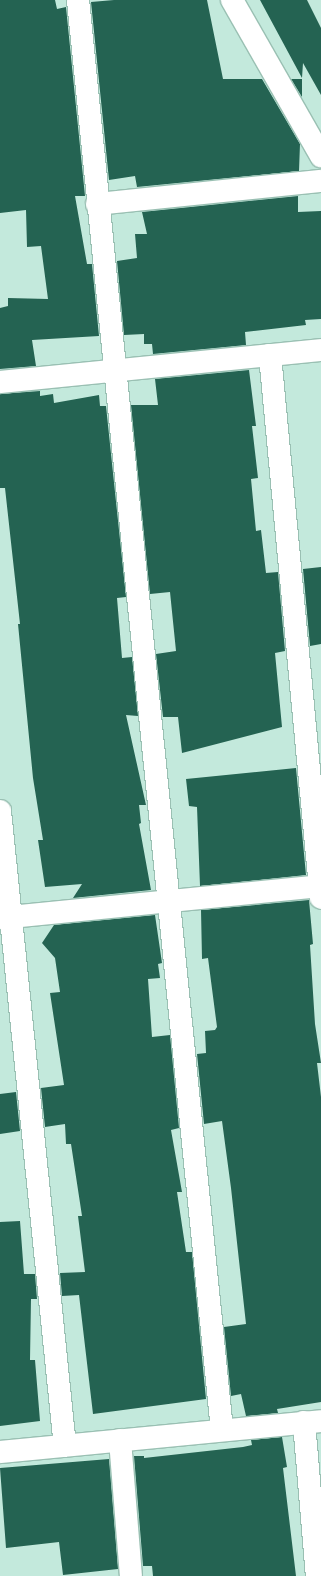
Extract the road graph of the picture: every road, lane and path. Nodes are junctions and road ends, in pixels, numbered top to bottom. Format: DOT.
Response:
graph roads {
  1 [pos="78,0"];
  2 [pos="232,0"];
  3 [pos="321,156"];
  4 [pos="321,181"];
  5 [pos="98,204"];
  6 [pos="321,350"];
  7 [pos="270,355"];
  8 [pos="116,371"];
  9 [pos="0,382"];
  10 [pos="0,811"];
  11 [pos="321,890"];
  12 [pos="168,902"];
  13 [pos="5,917"];
  14 [pos="312,1421"];
  15 [pos="222,1429"];
  16 [pos="120,1440"];
  17 [pos="65,1446"];
  18 [pos="0,1452"];
  19 [pos="131,1576"];
  20 [pos="317,1576"];
  1 -- 5 [label="street"];
  2 -- 3 [label="street"];
  4 -- 5 [label="street"];
  5 -- 8 [label="street"];
  6 -- 7 [label="street"];
  7 -- 8 [label="street"];
  7 -- 11 [label="street"];
  8 -- 9 [label="street"];
  8 -- 12 [label="street"];
  10 -- 13 [label="street"];
  11 -- 12 [label="street"];
  12 -- 13 [label="street"];
  12 -- 15 [label="street"];
  13 -- 17 [label="street"];
  14 -- 15 [label="street"];
  14 -- 20 [label="street"];
  15 -- 16 [label="street"];
  16 -- 17 [label="street"];
  16 -- 19 [label="street"];
  17 -- 18 [label="street"];
}
